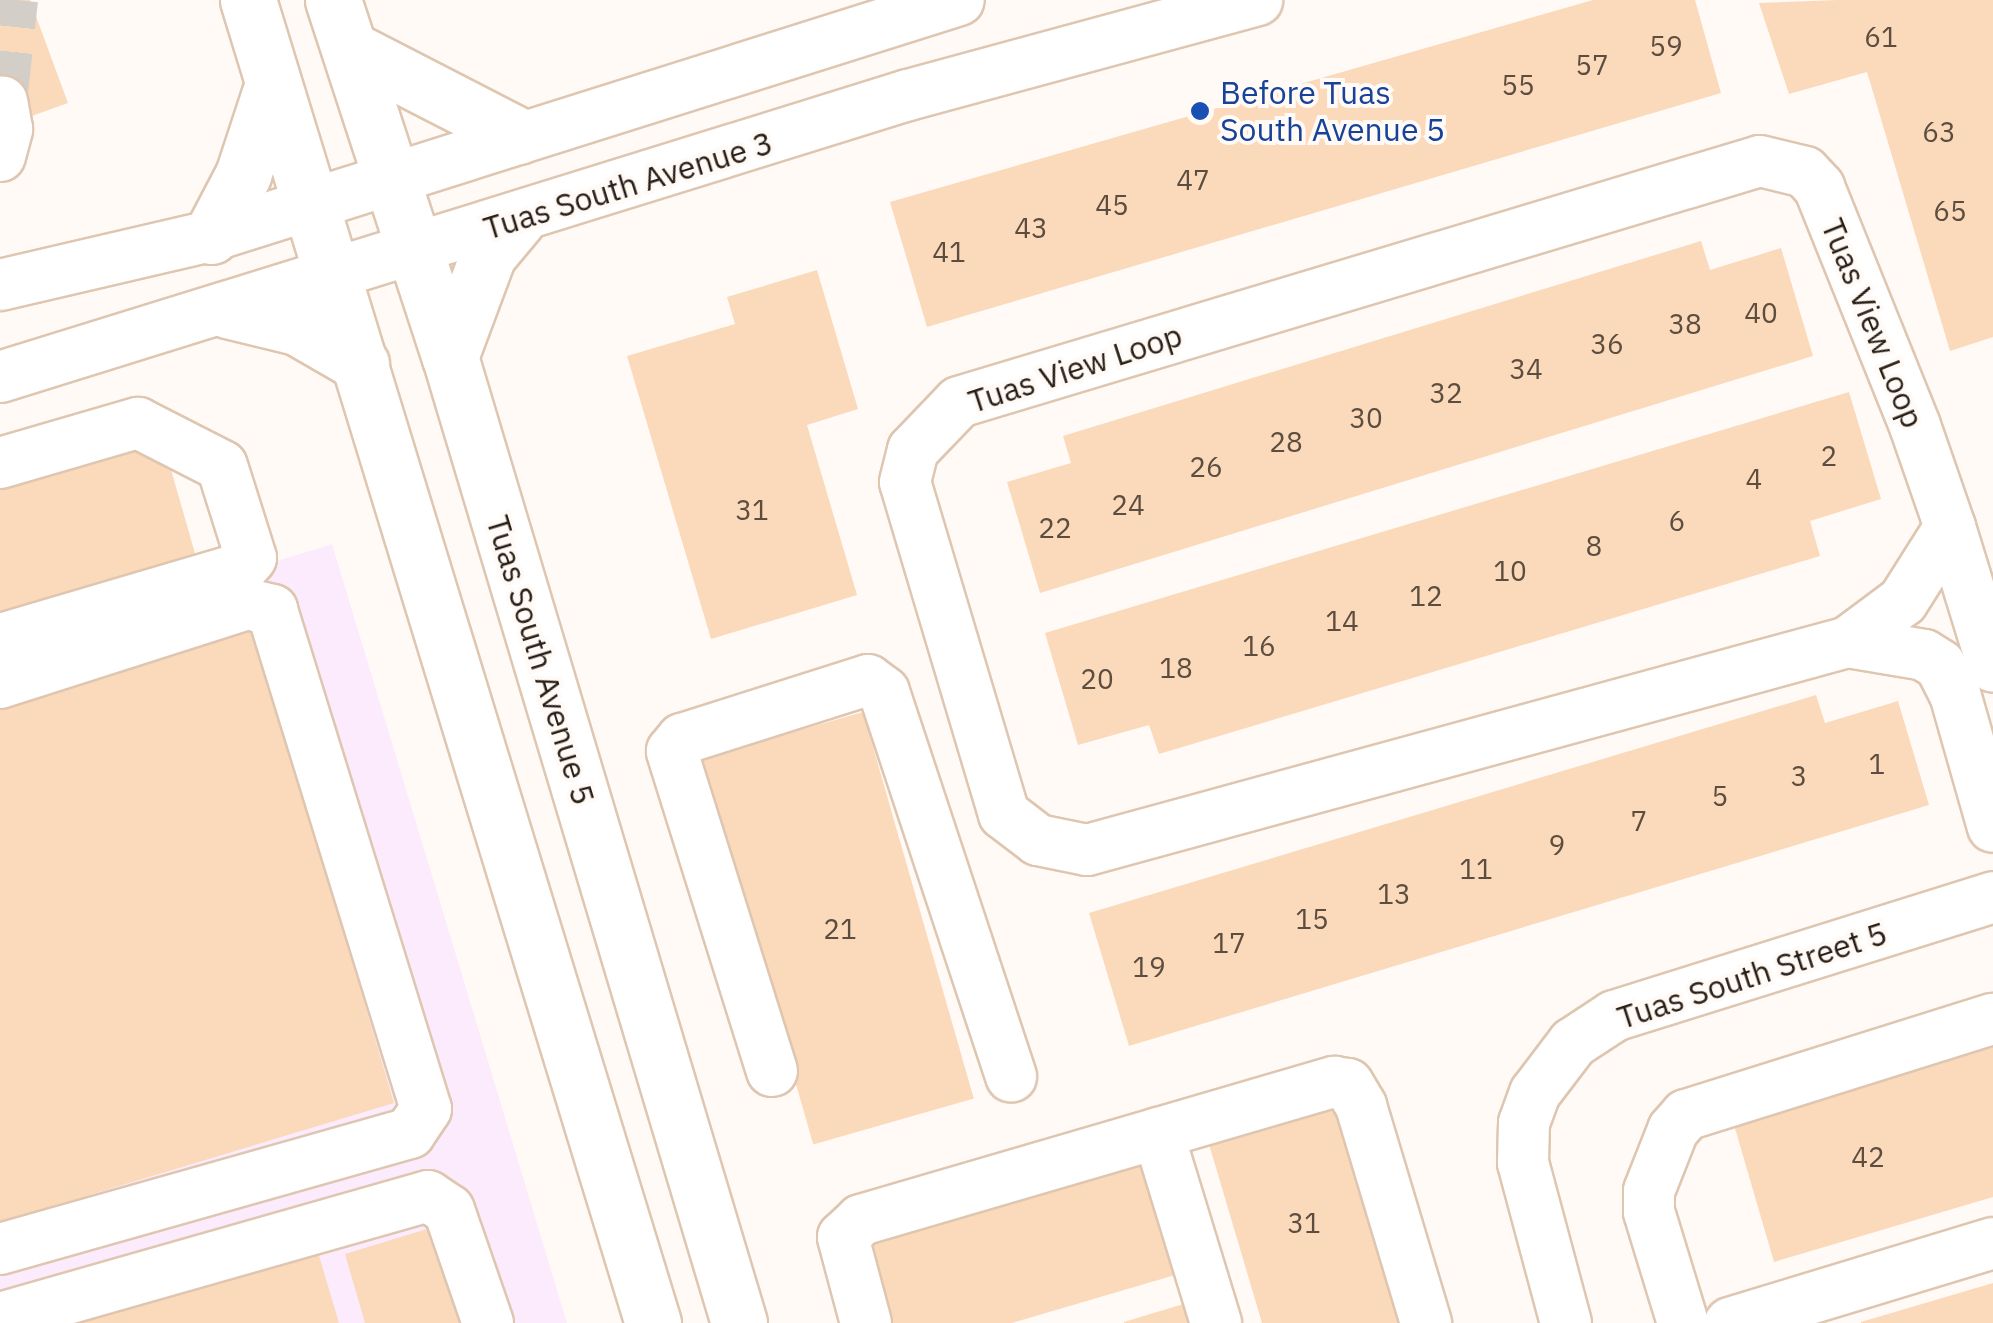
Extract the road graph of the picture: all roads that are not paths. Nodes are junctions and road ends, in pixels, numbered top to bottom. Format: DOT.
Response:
graph roads {
  1 [pos="248,0"];
  2 [pos="1257,0"];
  3 [pos="944,2"];
  4 [pos="342,25"];
  5 [pos="272,87"];
  6 [pos="2,101"];
  7 [pos="520,136"];
  8 [pos="0,156"];
  9 [pos="393,176"];
  10 [pos="309,202"];
  11 [pos="518,218"];
  12 [pos="211,236"];
  13 [pos="416,252"];
  14 [pos="334,276"];
  15 [pos="0,285"];
  16 [pos="227,310"];
  17 [pos="450,357"];
  18 [pos="361,364"];
  19 [pos="0,377"];
  20 [pos="0,463"];
  21 [pos="1950,527"];
  22 [pos="0,639"];
  23 [pos="1848,642"];
  24 [pos="1993,667"];
  25 [pos="0,683"];
  26 [pos="969,696"];
  27 [pos="894,720"];
  28 [pos="1993,827"];
  29 [pos="1993,897"];
  30 [pos="1993,1019"];
  31 [pos="772,1071"];
  32 [pos="1012,1077"];
  33 [pos="1158,1133"];
  34 [pos="1993,1244"];
  35 [pos="0,1249"];
  36 [pos="0,1318"];
  37 [pos="488,1323"];
  38 [pos="652,1323"];
  39 [pos="740,1323"];
  40 [pos="866,1323"];
  41 [pos="1216,1323"];
  42 [pos="1426,1323"];
  43 [pos="1566,1323"];
  44 [pos="1683,1323"];
  45 [pos="1730,1323"];
  1 -- 5 [label="main road"];
  2 -- 11 [label="street, Tuas South Avenue 3"];
  3 -- 7 [label="street"];
  4 -- 7 [label="main road"];
  4 -- 9 [label="main road, Tuas South Avenue 5"];
  5 -- 10 [label="main road"];
  5 -- 12 [label="main road"];
  6 -- 8 [label="street"];
  7 -- 9 [label="street"];
  9 -- 10 [label="street"];
  9 -- 13 [label="main road, Tuas South Avenue 5"];
  10 -- 12 [label="street"];
  10 -- 14 [label="main road"];
  11 -- 13 [label="street, Tuas South Avenue 3"];
  11 -- 17 [label="main road"];
  12 -- 15 [label="street"];
  13 -- 14 [label="street, Tuas South Avenue 3"];
  13 -- 17 [label="main road, Tuas South Avenue 5"];
  14 -- 16 [label="street, Tuas South Avenue 3"];
  14 -- 18 [label="main road"];
  16 -- 18 [label="main road"];
  16 -- 19 [label="street, Tuas South Avenue 3"];
  17 -- 39 [label="main road, Tuas South Avenue 5"];
  18 -- 38 [label="main road"];
  20 -- 22 [label="street"];
  21 -- 23 [label="street, Tuas View Loop"];
  21 -- 24 [label="street, Tuas View Loop"];
  21 -- 26 [label="street, Tuas View Loop"];
  23 -- 26 [label="street, Tuas View Loop"];
  23 -- 28 [label="street, Tuas View Loop"];
  25 -- 35 [label="street"];
  26 -- 27 [label="street"];
  27 -- 31 [label="street"];
  27 -- 32 [label="street"];
  29 -- 43 [label="street, Tuas South Street 5"];
  30 -- 44 [label="street"];
  33 -- 40 [label="street"];
  33 -- 41 [label="street"];
  33 -- 42 [label="street"];
  34 -- 45 [label="street"];
  36 -- 37 [label="street"];
}
